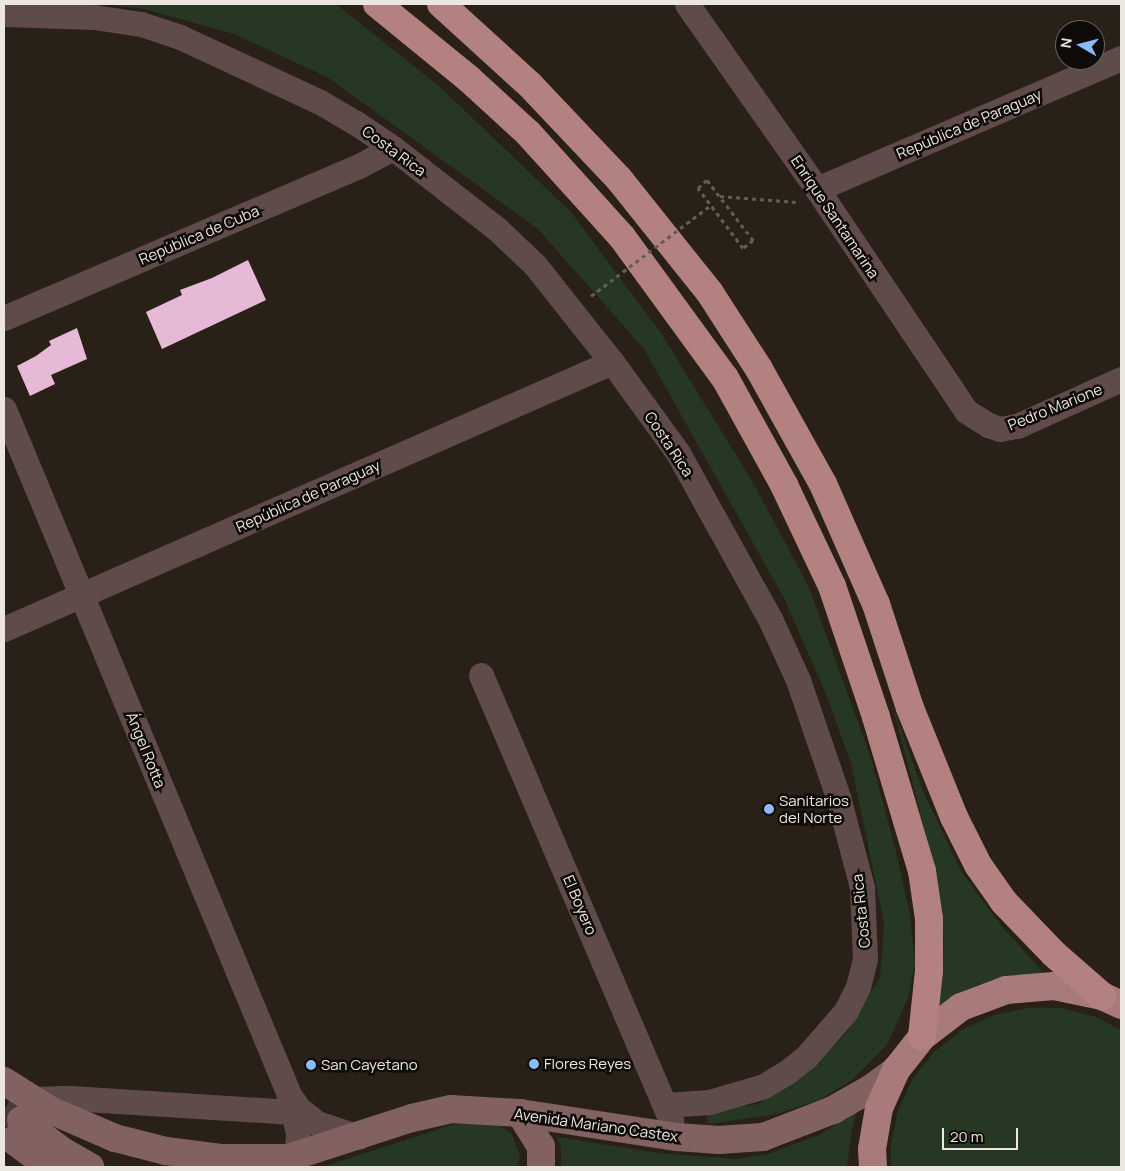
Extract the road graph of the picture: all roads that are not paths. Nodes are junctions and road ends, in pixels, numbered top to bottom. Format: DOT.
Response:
graph roads {
  1 [pos="377,4"];
  2 [pos="441,4"];
  3 [pos="687,4"];
  4 [pos="4,14"];
  5 [pos="1121,58"];
  6 [pos="393,148"];
  7 [pos="822,197"];
  8 [pos="4,318"];
  9 [pos="612,362"];
  10 [pos="1121,379"];
  11 [pos="4,409"];
  12 [pos="988,425"];
  13 [pos="82,596"];
  14 [pos="4,629"];
  15 [pos="482,675"];
  16 [pos="1112,1000"];
  17 [pos="922,1037"];
  18 [pos="896,1070"];
  19 [pos="4,1081"];
  20 [pos="290,1102"];
  21 [pos="665,1105"];
  22 [pos="520,1113"];
  23 [pos="22,1120"];
  24 [pos="359,1137"];
  25 [pos="677,1137"];
  26 [pos="286,1160"];
  27 [pos="49,1167"];
  28 [pos="90,1167"];
  29 [pos="541,1167"];
  30 [pos="872,1167"];
  1 -- 17 [label="highway"];
  2 -- 16 [label="highway"];
  3 -- 7 [label="street, Enrique Santamarina"];
  4 -- 6 [label="street, Costa Rica"];
  5 -- 7 [label="street, República de Paraguay"];
  6 -- 8 [label="street, República de Cuba"];
  6 -- 9 [label="street, Costa Rica"];
  7 -- 12 [label="street, Enrique Santamarina"];
  9 -- 13 [label="street, República de Paraguay"];
  9 -- 21 [label="street, Costa Rica"];
  10 -- 12 [label="street, Pedro Marione"];
  11 -- 13 [label="street, Ángel Rotta"];
  13 -- 14 [label="street, República de Paraguay"];
  13 -- 20 [label="street, Ángel Rotta"];
  15 -- 21 [label="street, El Boyero"];
  16 -- 17 [label="highway"];
  17 -- 18 [label="highway"];
  18 -- 25 [label="main road, Avenida Mariano Castex"];
  18 -- 30 [label="highway"];
  19 -- 23 [label="main road, Avenida Mariano Castex"];
  20 -- 23 [label="street"];
  20 -- 24 [label="street, Ángel Rotta"];
  20 -- 26 [label="street, Ángel Rotta"];
  21 -- 25 [label="street, El Boyero"];
  22 -- 24 [label="main road, Avenida Mariano Castex"];
  22 -- 25 [label="main road, Avenida Mariano Castex"];
  22 -- 29 [label="main road"];
  23 -- 26 [label="main road, Avenida Mariano Castex"];
  23 -- 27 [label="main road, Avenida Mariano Castex"];
  23 -- 28 [label="main road, Avenida Mariano Castex"];
  24 -- 26 [label="main road, Avenida Mariano Castex"];
}
